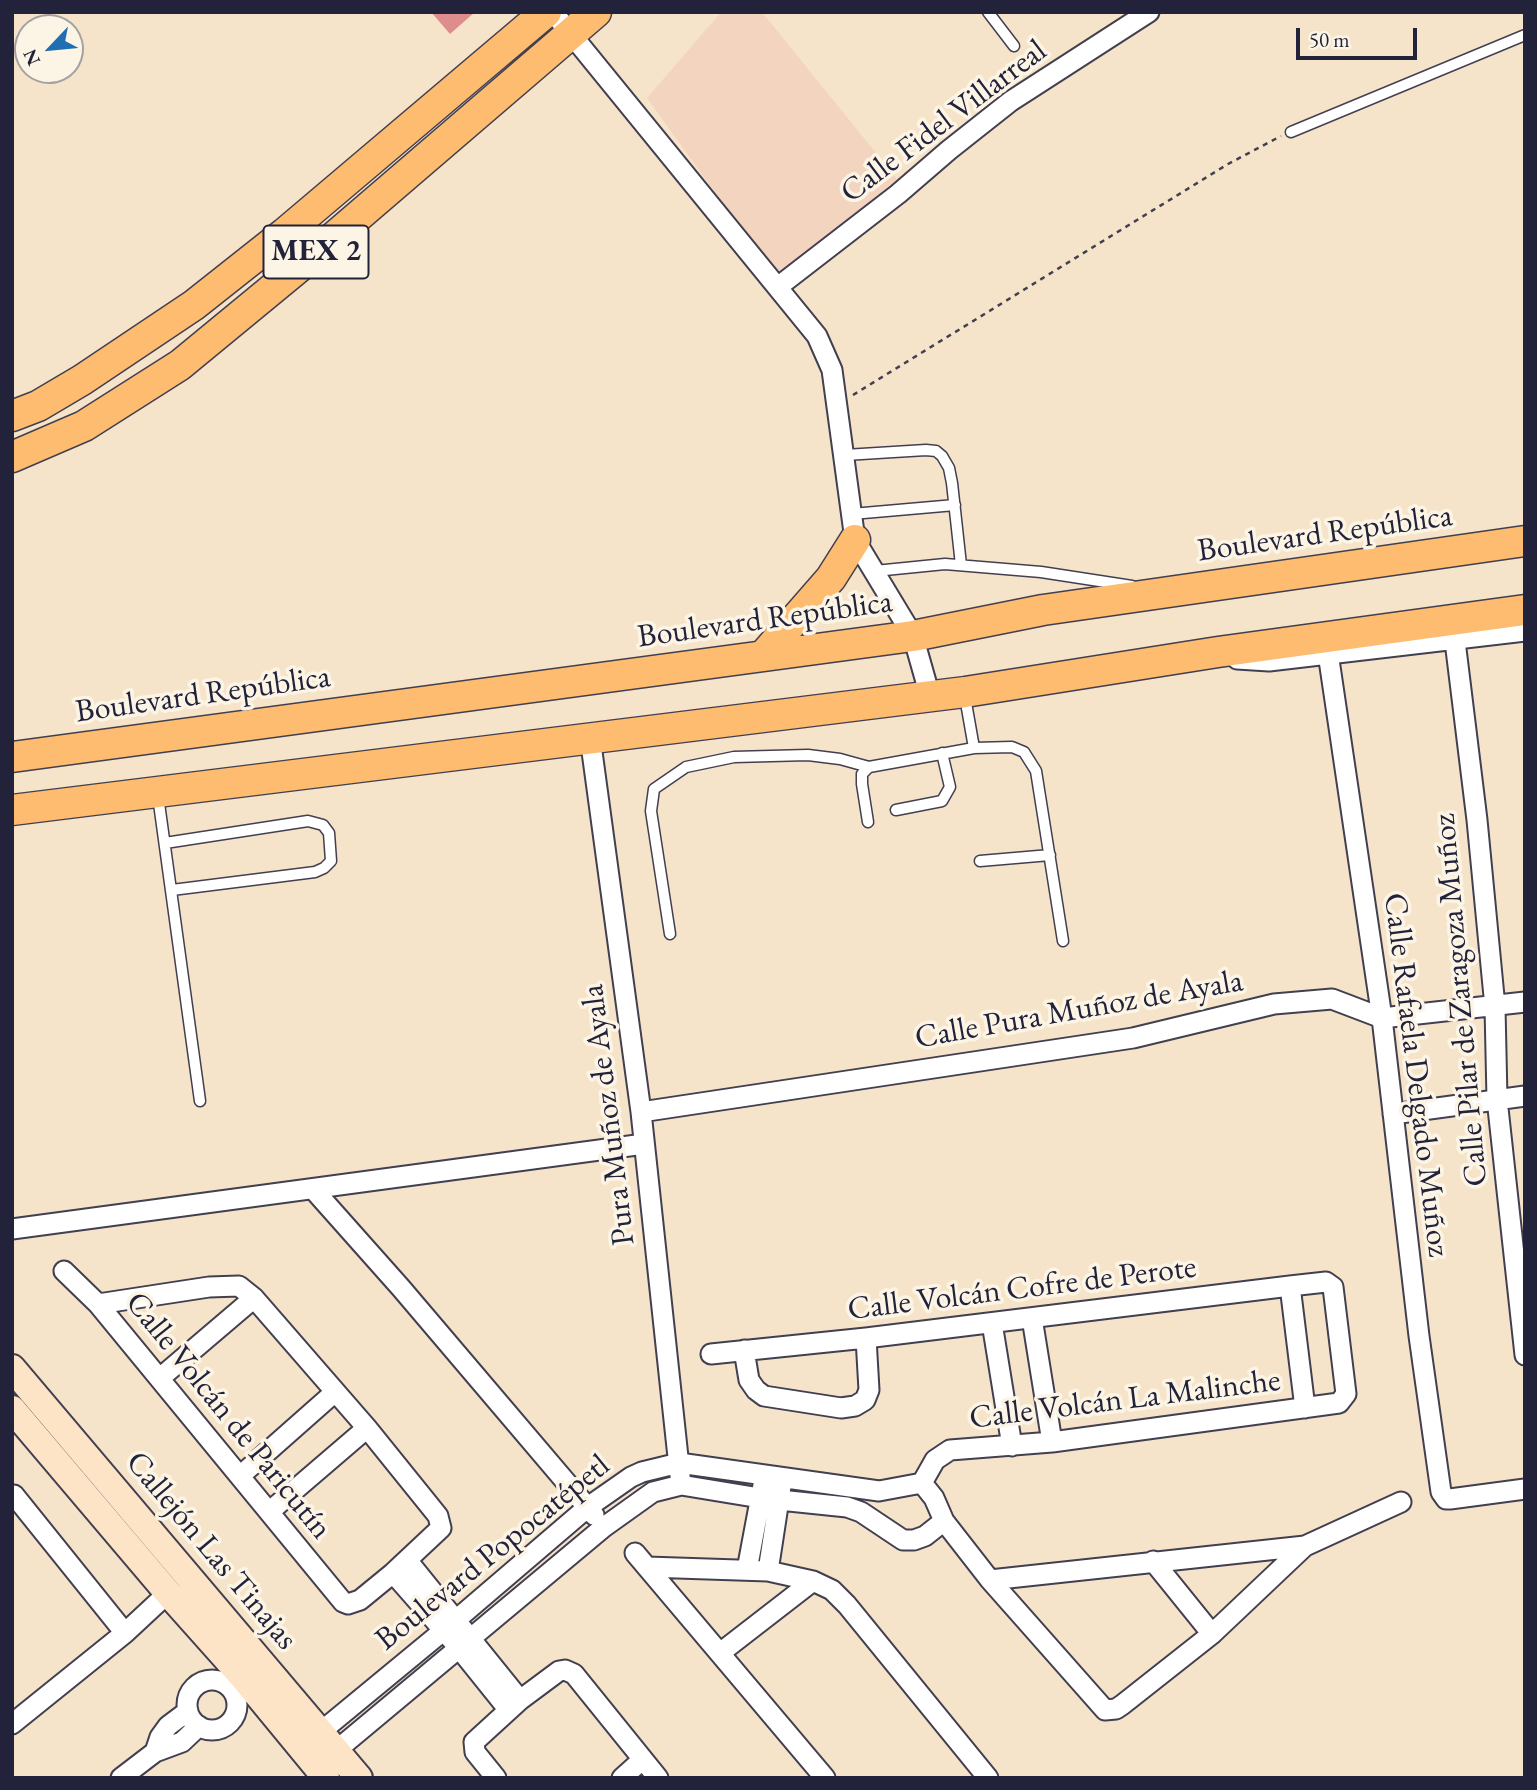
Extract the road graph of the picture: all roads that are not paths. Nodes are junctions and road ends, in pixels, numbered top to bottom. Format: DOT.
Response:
graph roads {
  1 [pos="546,12"];
  2 [pos="596,12"];
  3 [pos="988,12"];
  4 [pos="1149,12"];
  5 [pos="562,23"];
  6 [pos="1525,35"];
  7 [pos="1014,46"];
  8 [pos="1291,132"];
  9 [pos="779,286"];
  10 [pos="12,416"];
  11 [pos="845,455"];
  12 [pos="12,457"];
  13 [pos="955,505"];
  14 [pos="854,527"];
  15 [pos="1518,539"];
  16 [pos="961,565"];
  17 [pos="875,571"];
  18 [pos="1167,592"];
  19 [pos="1525,610"];
  20 [pos="1525,631"];
  21 [pos="914,636"];
  22 [pos="1455,641"];
  23 [pos="1218,652"];
  24 [pos="1328,653"];
  25 [pos="763,656"];
  26 [pos="965,692"];
  27 [pos="930,696"];
  28 [pos="590,737"];
  29 [pos="974,748"];
  30 [pos="943,753"];
  31 [pos="12,757"];
  32 [pos="869,767"];
  33 [pos="158,792"];
  34 [pos="12,810"];
  35 [pos="897,810"];
  36 [pos="868,822"];
  37 [pos="165,843"];
  38 [pos="1050,856"];
  39 [pos="980,861"];
  40 [pos="172,890"];
  41 [pos="670,934"];
  42 [pos="1063,941"];
  43 [pos="1525,1002"];
  44 [pos="1495,1007"];
  45 [pos="1382,1018"];
  46 [pos="1525,1096"];
  47 [pos="1497,1099"];
  48 [pos="200,1101"];
  49 [pos="641,1112"];
  50 [pos="1393,1114"];
  51 [pos="644,1144"];
  52 [pos="313,1189"];
  53 [pos="12,1229"];
  54 [pos="64,1271"];
  55 [pos="1290,1286"];
  56 [pos="246,1292"];
  57 [pos="98,1304"];
  58 [pos="1032,1318"];
  59 [pos="992,1323"];
  60 [pos="866,1338"];
  61 [pos="744,1350"];
  62 [pos="711,1354"];
  63 [pos="1525,1355"];
  64 [pos="12,1368"];
  65 [pos="160,1378"];
  66 [pos="335,1392"];
  67 [pos="1346,1394"];
  68 [pos="1305,1408"];
  69 [pos="12,1409"];
  70 [pos="367,1428"];
  71 [pos="1052,1442"];
  72 [pos="1012,1446"];
  73 [pos="679,1463"];
  74 [pos="240,1476"];
  75 [pos="774,1477"];
  76 [pos="922,1483"];
  77 [pos="681,1485"];
  78 [pos="1525,1489"];
  79 [pos="12,1497"];
  80 [pos="769,1498"];
  81 [pos="1401,1503"];
  82 [pos="587,1507"];
  83 [pos="269,1512"];
  84 [pos="944,1521"];
  85 [pos="604,1527"];
  86 [pos="1305,1546"];
  87 [pos="1153,1561"];
  88 [pos="400,1566"];
  89 [pos="747,1570"];
  90 [pos="768,1571"];
  91 [pos="990,1580"];
  92 [pos="813,1581"];
  93 [pos="168,1593"];
  94 [pos="450,1625"];
  95 [pos="125,1633"];
  96 [pos="1212,1634"];
  97 [pos="465,1643"];
  98 [pos="720,1653"];
  99 [pos="235,1681"];
  100 [pos="514,1705"];
  101 [pos="193,1718"];
  102 [pos="12,1724"];
  103 [pos="320,1755"];
  104 [pos="642,1760"];
  105 [pos="978,1774"];
  106 [pos="121,1778"];
  107 [pos="359,1778"];
  108 [pos="496,1778"];
  109 [pos="622,1778"];
  110 [pos="658,1778"];
  111 [pos="825,1778"];
  1 -- 10 [label="main road, MEX 2"];
  2 -- 5 [label="main road, MEX 2"];
  3 -- 7 [label="lane"];
  4 -- 9 [label="street, Calle Fidel Villarreal"];
  5 -- 9 [label="street"];
  5 -- 12 [label="main road, MEX 2"];
  6 -- 8 [label="lane"];
  9 -- 11 [label="street"];
  11 -- 13 [label="lane"];
  11 -- 14 [label="street"];
  13 -- 14 [label="lane"];
  13 -- 16 [label="lane"];
  14 -- 17 [label="street"];
  14 -- 25 [label="main road"];
  15 -- 18 [label="main road, Boulevard República"];
  16 -- 17 [label="lane"];
  16 -- 18 [label="lane"];
  17 -- 21 [label="street"];
  18 -- 21 [label="main road, Boulevard República"];
  19 -- 23 [label="main road"];
  20 -- 22 [label="street"];
  21 -- 25 [label="main road, Boulevard República"];
  21 -- 27 [label="street"];
  22 -- 24 [label="street"];
  22 -- 44 [label="street, Calle Pilar de Zaragoza Muñoz"];
  23 -- 24 [label="street"];
  23 -- 26 [label="main road"];
  24 -- 45 [label="street, Calle Rafaela Delgado Muñoz"];
  25 -- 31 [label="main road, Boulevard República"];
  26 -- 27 [label="main road"];
  26 -- 29 [label="lane"];
  27 -- 28 [label="main road"];
  28 -- 33 [label="main road"];
  28 -- 49 [label="street, Pura Muñoz de Ayala"];
  29 -- 30 [label="lane"];
  29 -- 38 [label="lane"];
  30 -- 32 [label="lane"];
  30 -- 35 [label="lane"];
  32 -- 36 [label="lane"];
  32 -- 41 [label="lane"];
  33 -- 34 [label="main road"];
  33 -- 37 [label="lane"];
  37 -- 40 [label="lane"];
  37 -- 40 [label="lane"];
  38 -- 39 [label="lane"];
  38 -- 42 [label="lane"];
  40 -- 48 [label="lane"];
  43 -- 44 [label="street, Calle Pura Muñoz de Ayala"];
  44 -- 45 [label="street, Calle Pura Muñoz de Ayala"];
  44 -- 47 [label="street, Calle Pilar de Zaragoza Muñoz"];
  45 -- 49 [label="street, Calle Pura Muñoz de Ayala"];
  45 -- 50 [label="street, Calle Rafaela Delgado Muñoz"];
  46 -- 47 [label="street"];
  47 -- 50 [label="street"];
  47 -- 63 [label="street, Calle Pilar de Zaragoza Muñoz"];
  49 -- 51 [label="street, Pura Muñoz de Ayala"];
  50 -- 78 [label="street, Calle Rafaela Delgado Muñoz"];
  51 -- 52 [label="street"];
  51 -- 73 [label="street, Pura Muñoz de Ayala"];
  52 -- 53 [label="street"];
  52 -- 82 [label="street"];
  54 -- 57 [label="street, Calle Volcán de Paricutín"];
  55 -- 58 [label="street, Calle Volcán Cofre de Perote"];
  55 -- 67 [label="street, Calle Volcán Cofre de Perote"];
  55 -- 68 [label="street"];
  56 -- 57 [label="street"];
  56 -- 65 [label="street"];
  56 -- 66 [label="street"];
  57 -- 65 [label="street, Calle Volcán de Paricutín"];
  58 -- 59 [label="street, Calle Volcán Cofre de Perote"];
  58 -- 71 [label="street"];
  59 -- 60 [label="street, Calle Volcán Cofre de Perote"];
  59 -- 72 [label="street"];
  60 -- 61 [label="street, Calle Volcán Cofre de Perote"];
  60 -- 61 [label="street"];
  61 -- 62 [label="street, Calle Volcán Cofre de Perote"];
  64 -- 103 [label="main road, Callejón Las Tinajas"];
  65 -- 74 [label="street, Calle Volcán de Paricutín"];
  66 -- 70 [label="street"];
  66 -- 74 [label="street"];
  67 -- 68 [label="street, Calle Volcán La Malinche"];
  68 -- 71 [label="street, Calle Volcán La Malinche"];
  69 -- 93 [label="main road, Callejón Las Tinajas"];
  70 -- 83 [label="street"];
  70 -- 88 [label="street"];
  71 -- 72 [label="street, Calle Volcán La Malinche"];
  72 -- 76 [label="street, Calle Volcán La Malinche"];
  73 -- 75 [label="street, Boulevard Popocatépetl"];
  73 -- 77 [label="street, Pura Muñoz de Ayala"];
  73 -- 82 [label="street, Boulevard Popocatépetl"];
  74 -- 83 [label="street, Calle Volcán de Paricutín"];
  75 -- 76 [label="street, Boulevard Popocatépetl"];
  75 -- 80 [label="street"];
  76 -- 84 [label="street"];
  77 -- 80 [label="street, Boulevard Popocatépetl"];
  77 -- 85 [label="street, Boulevard Popocatépetl"];
  79 -- 95 [label="street"];
  80 -- 84 [label="street, Boulevard Popocatépetl"];
  80 -- 89 [label="street"];
  80 -- 90 [label="street"];
  81 -- 86 [label="street"];
  82 -- 85 [label="street"];
  82 -- 94 [label="street, Boulevard Popocatépetl"];
  83 -- 88 [label="street, Calle Volcán de Paricutín"];
  84 -- 91 [label="street"];
  85 -- 97 [label="street, Boulevard Popocatépetl"];
  86 -- 87 [label="street"];
  86 -- 96 [label="street"];
  87 -- 91 [label="street"];
  87 -- 96 [label="street"];
  88 -- 94 [label="street"];
  89 -- 90 [label="street"];
  89 -- 98 [label="street"];
  90 -- 92 [label="street"];
  91 -- 96 [label="street"];
  92 -- 98 [label="street"];
  92 -- 105 [label="street"];
  93 -- 95 [label="street"];
  93 -- 99 [label="main road, Callejón Las Tinajas"];
  94 -- 97 [label="street"];
  94 -- 103 [label="street, Boulevard Popocatépetl"];
  95 -- 102 [label="street"];
  97 -- 100 [label="street"];
  97 -- 103 [label="street, Boulevard Popocatépetl"];
  98 -- 111 [label="street"];
  99 -- 101 [label="street"];
  99 -- 101 [label="street"];
  99 -- 103 [label="main road, Callejón Las Tinajas"];
  100 -- 104 [label="street"];
  100 -- 108 [label="street"];
  101 -- 106 [label="street"];
  103 -- 107 [label="main road, Callejón Las Tinajas"];
  104 -- 109 [label="street"];
  104 -- 110 [label="street"];
}
